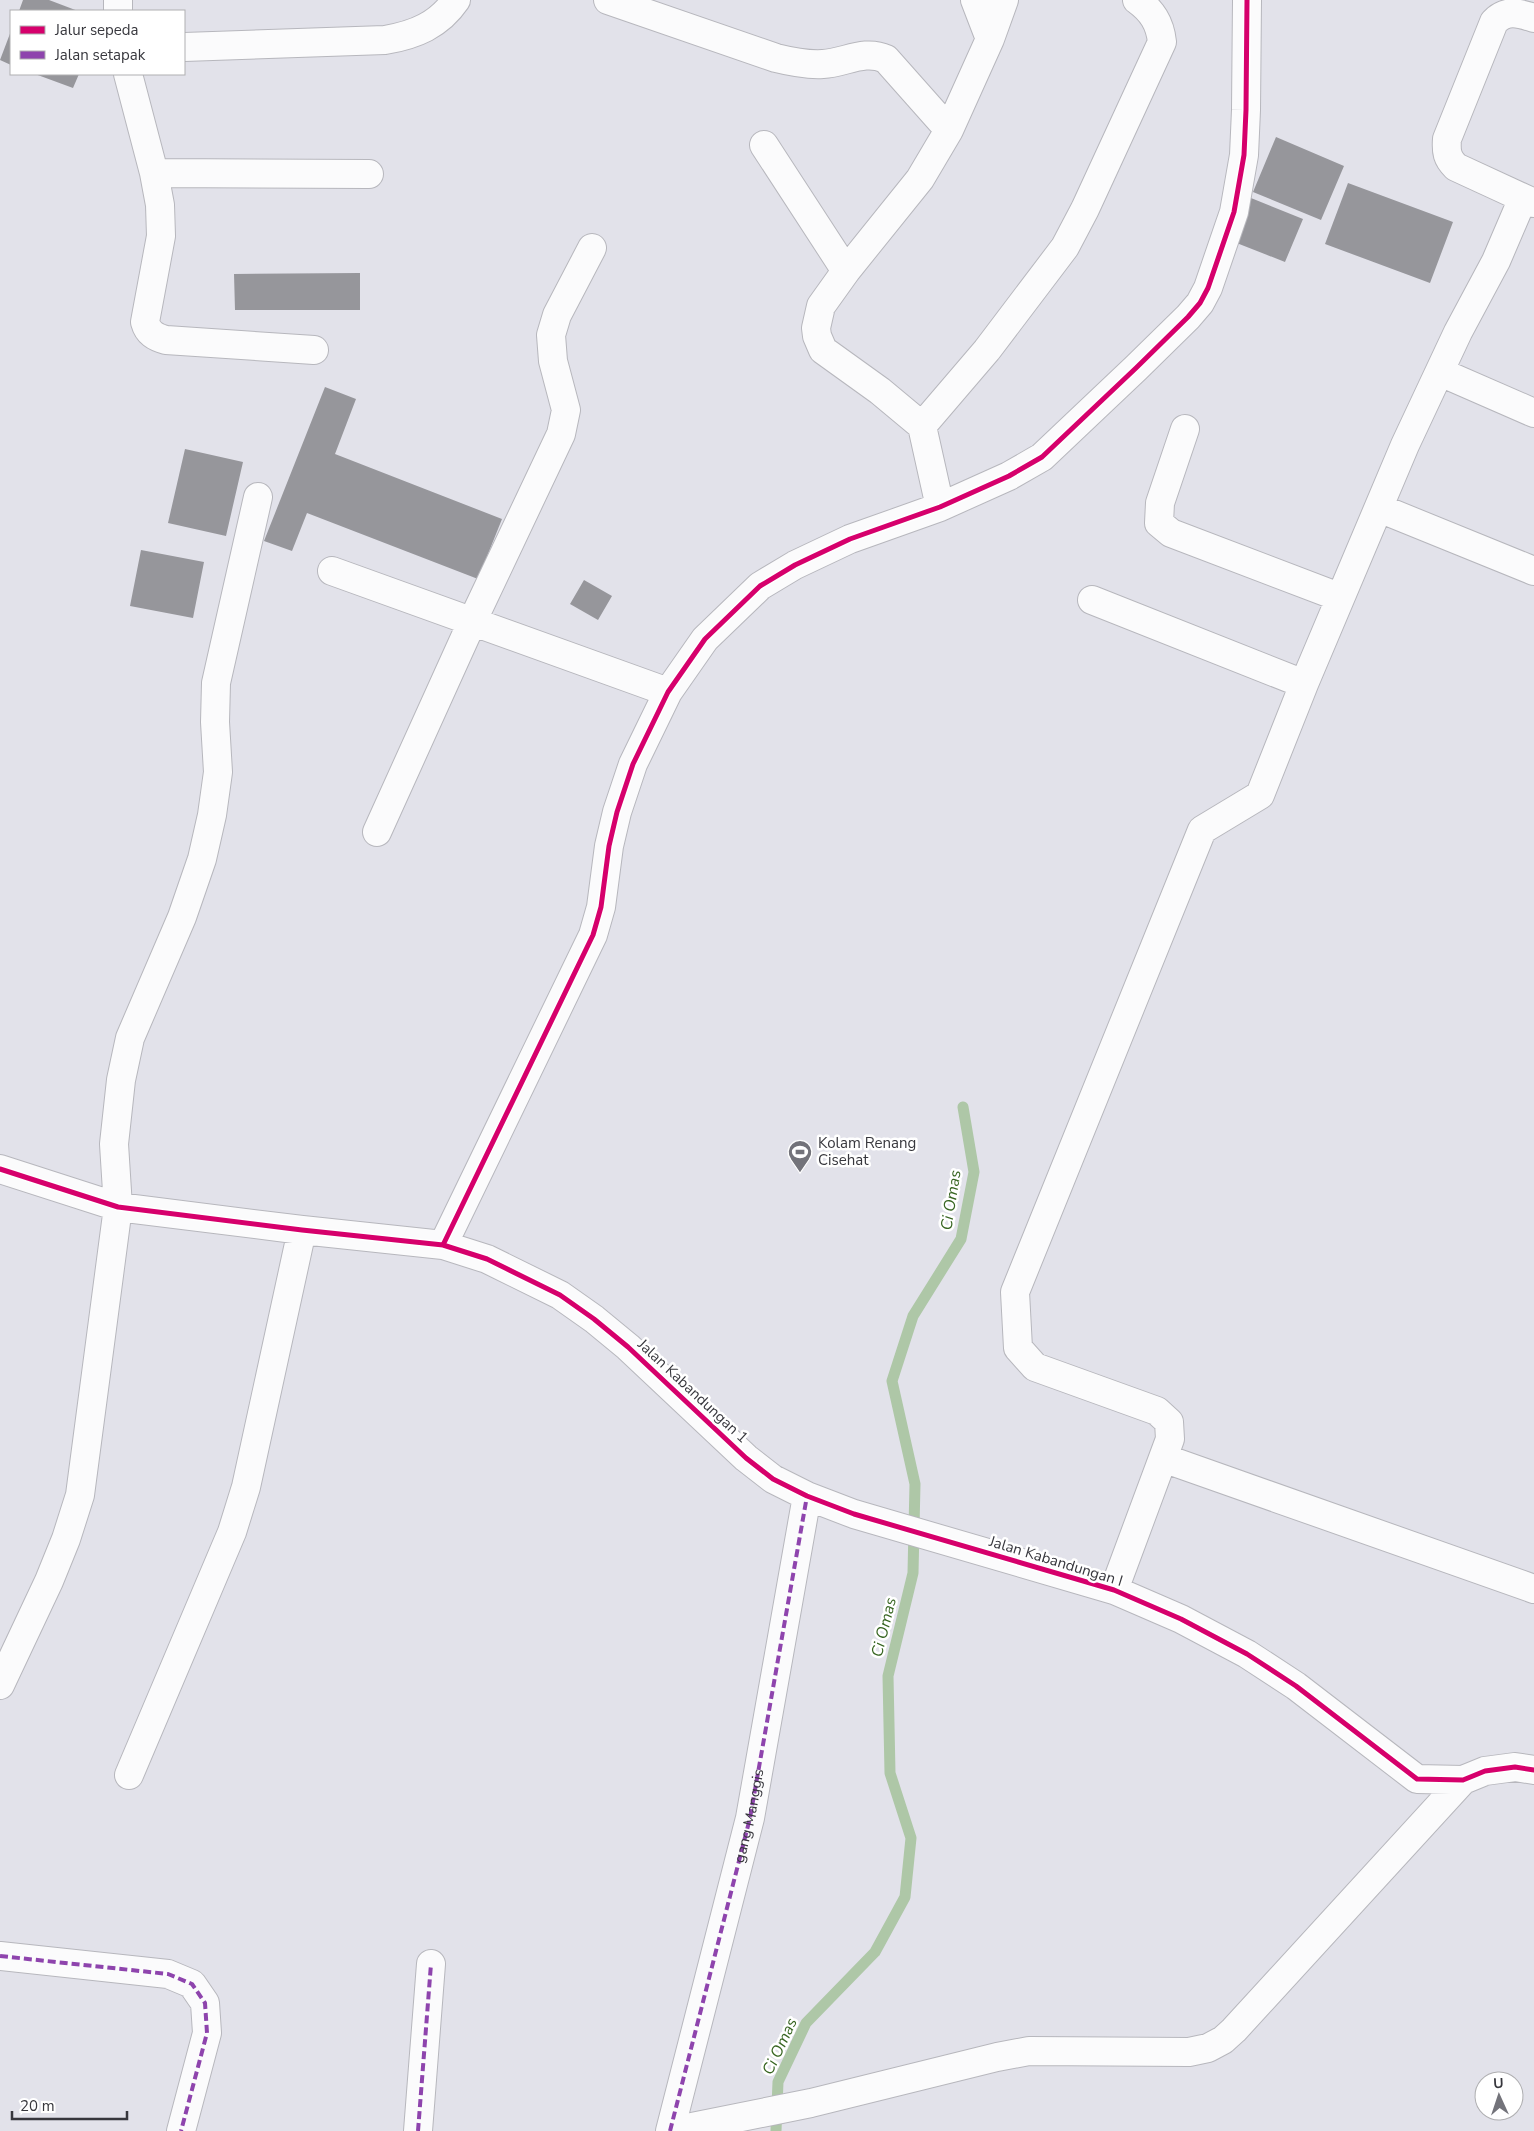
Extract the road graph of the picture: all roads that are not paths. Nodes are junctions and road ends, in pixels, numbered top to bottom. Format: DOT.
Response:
graph roads {
  1 [pos="456,0"];
  2 [pos="608,0"];
  3 [pos="974,0"];
  4 [pos="1004,0"];
  5 [pos="1137,0"];
  6 [pos="1247,0"];
  7 [pos="1534,18"];
  8 [pos="990,39"];
  9 [pos="185,47"];
  10 [pos="128,75"];
  11 [pos="949,130"];
  12 [pos="764,145"];
  13 [pos="154,173"];
  14 [pos="369,174"];
  15 [pos="1528,201"];
  16 [pos="592,248"];
  17 [pos="846,271"];
  18 [pos="314,350"];
  19 [pos="1440,372"];
  20 [pos="1534,413"];
  21 [pos="922,426"];
  22 [pos="1185,429"];
  23 [pos="258,496"];
  24 [pos="940,507"];
  25 [pos="1379,508"];
  26 [pos="332,571"];
  27 [pos="1534,571"];
  28 [pos="1339,597"];
  29 [pos="1092,600"];
  30 [pos="472,622"];
  31 [pos="1304,684"];
  32 [pos="668,692"];
  33 [pos="377,832"];
  34 [pos="0,1169"];
  35 [pos="118,1207"];
  36 [pos="302,1230"];
  37 [pos="443,1245"];
  38 [pos="1163,1458"];
  39 [pos="807,1496"];
  40 [pos="934,1537"];
  41 [pos="1534,1589"];
  42 [pos="1114,1590"];
  43 [pos="0,1684"];
  44 [pos="1534,1770"];
  45 [pos="129,1775"];
  46 [pos="1463,1780"];
  47 [pos="0,1956"];
  48 [pos="431,1964"];
  49 [pos="181,2131"];
  50 [pos="418,2131"];
  51 [pos="671,2131"];
  1 -- 9 [label="street"];
  2 -- 11 [label="street"];
  3 -- 8 [label="street"];
  4 -- 8 [label="street"];
  5 -- 21 [label="street"];
  6 -- 24 [label="street"];
  7 -- 15 [label="street"];
  8 -- 11 [label="street"];
  10 -- 13 [label="street"];
  11 -- 17 [label="street"];
  12 -- 17 [label="street"];
  13 -- 14 [label="street"];
  13 -- 18 [label="street"];
  15 -- 19 [label="street"];
  16 -- 30 [label="street"];
  17 -- 21 [label="street"];
  19 -- 20 [label="street"];
  19 -- 25 [label="street"];
  21 -- 24 [label="street"];
  22 -- 28 [label="street"];
  23 -- 35 [label="street"];
  24 -- 32 [label="street"];
  25 -- 27 [label="street"];
  25 -- 28 [label="street"];
  26 -- 30 [label="street"];
  28 -- 31 [label="street"];
  29 -- 31 [label="street"];
  30 -- 32 [label="street"];
  30 -- 33 [label="street"];
  31 -- 38 [label="street"];
  32 -- 37 [label="street"];
  34 -- 35 [label="street, Jalan Kabandungan 1"];
  35 -- 36 [label="street, Jalan Kabandungan 1"];
  35 -- 43 [label="street"];
  36 -- 37 [label="street, Jalan Kabandungan 1"];
  36 -- 45 [label="street"];
  37 -- 39 [label="street, Jalan Kabandungan 1"];
  38 -- 41 [label="street"];
  38 -- 42 [label="street"];
  39 -- 40 [label="street, Jalan Kabandungan 1"];
  39 -- 51 [label="street, gang Manggis"];
  40 -- 42 [label="street, Jalan Kabandungan I"];
  42 -- 46 [label="street, Jalan Kabandungan I"];
  44 -- 46 [label="street"];
  46 -- 51 [label="street"];
  47 -- 49 [label="street"];
  48 -- 50 [label="street"];
}
